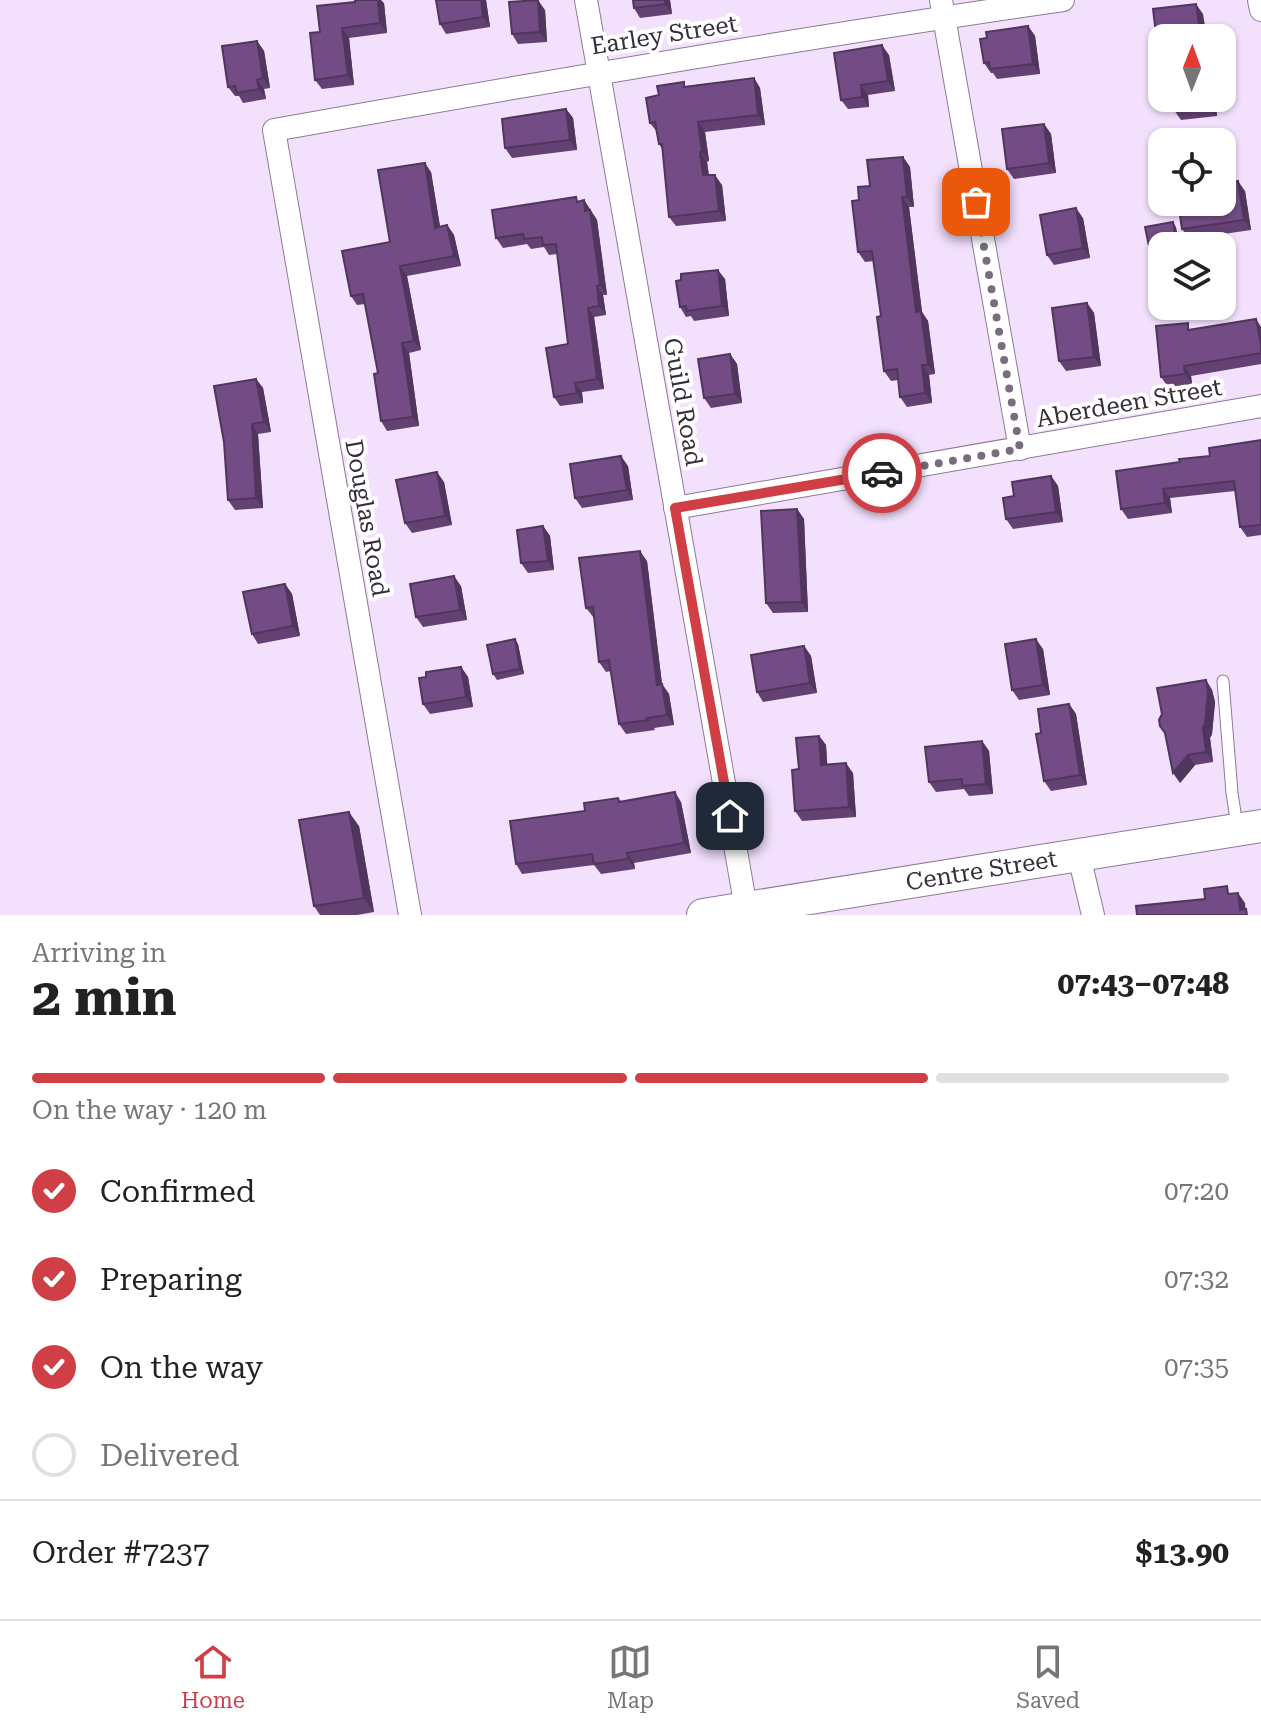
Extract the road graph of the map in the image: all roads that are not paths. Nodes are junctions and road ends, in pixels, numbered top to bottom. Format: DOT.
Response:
graph roads {
  1 [pos="586,0"];
  2 [pos="1063,0"];
  3 [pos="1259,0"];
  4 [pos="942,8"];
  5 [pos="1261,10"];
  6 [pos="598,72"];
  7 [pos="274,130"];
  8 [pos="1261,406"];
  9 [pos="1020,449"];
  10 [pos="675,508"];
  11 [pos="1223,681"];
  12 [pos="1249,828"];
  13 [pos="1079,856"];
  14 [pos="746,908"];
  15 [pos="410,915"];
  16 [pos="703,915"];
  17 [pos="1093,915"];
  1 -- 6 [label="street, Guild Road"];
  2 -- 4 [label="street, Earley Street"];
  3 -- 5 [label="street"];
  4 -- 6 [label="street, Earley Street"];
  4 -- 9 [label="street"];
  6 -- 7 [label="street, Earley Street"];
  6 -- 10 [label="street, Guild Road"];
  7 -- 15 [label="street, Douglas Road"];
  8 -- 9 [label="street, Aberdeen Street"];
  9 -- 10 [label="street, Aberdeen Street"];
  10 -- 14 [label="street, Guild Road"];
  11 -- 12 [label="lane"];
  12 -- 13 [label="main road, Centre Street"];
  13 -- 14 [label="main road, Centre Street"];
  13 -- 17 [label="street"];
  14 -- 16 [label="main road, Centre Street"];
}
